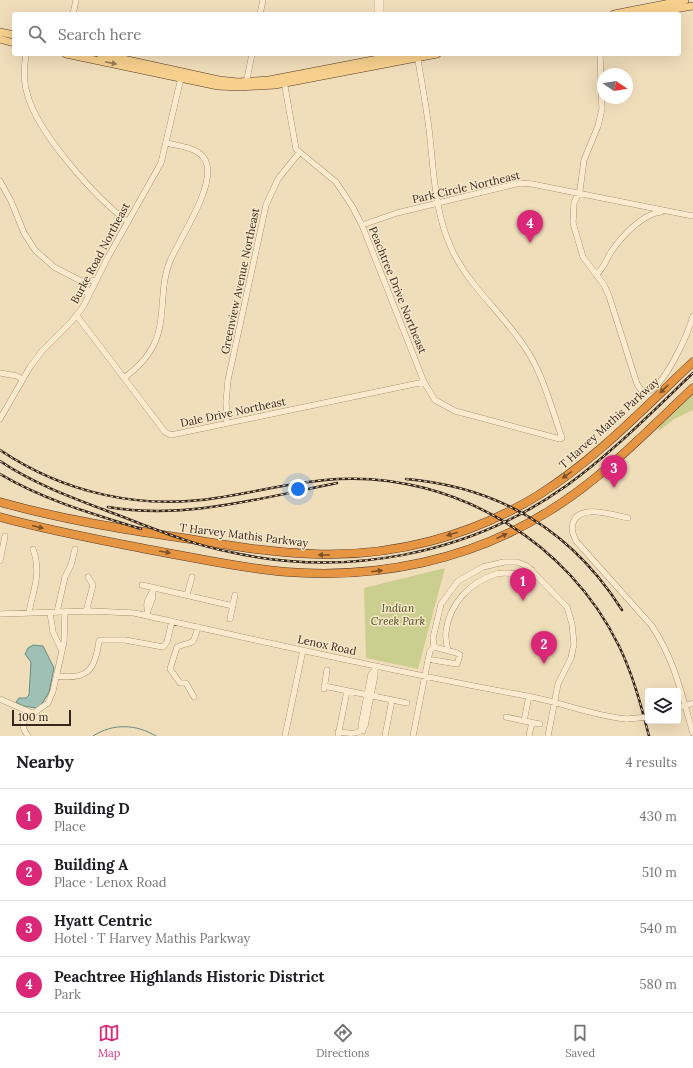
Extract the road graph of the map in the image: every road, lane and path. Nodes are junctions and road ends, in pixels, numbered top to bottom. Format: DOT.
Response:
graph roads {
  1 [pos="76,0"];
  2 [pos="263,0"];
  3 [pos="376,0"];
  4 [pos="381,0"];
  5 [pos="685,0"];
  6 [pos="693,6"];
  7 [pos="73,12"];
  8 [pos="260,12"];
  9 [pos="376,12"];
  10 [pos="381,12"];
  11 [pos="624,12"];
  12 [pos="658,12"];
  13 [pos="0,32"];
  14 [pos="12,35"];
  15 [pos="0,39"];
  16 [pos="12,42"];
  17 [pos="26,56"];
  18 [pos="76,56"];
  19 [pos="109,56"];
  20 [pos="252,56"];
  21 [pos="392,56"];
  22 [pos="417,56"];
  23 [pos="600,56"];
  24 [pos="379,58"];
  25 [pos="181,78"];
  26 [pos="284,80"];
  27 [pos="246,84"];
  28 [pos="167,143"];
  29 [pos="299,153"];
  30 [pos="0,182"];
  31 [pos="579,193"];
  32 [pos="437,203"];
  33 [pos="671,212"];
  34 [pos="693,216"];
  35 [pos="128,222"];
  36 [pos="362,225"];
  37 [pos="596,275"];
  38 [pos="96,280"];
  39 [pos="81,281"];
  40 [pos="88,296"];
  41 [pos="77,316"];
  42 [pos="693,316"];
  43 [pos="693,362"];
  44 [pos="0,373"];
  45 [pos="124,378"];
  46 [pos="22,379"];
  47 [pos="424,382"];
  48 [pos="693,388"];
  49 [pos="0,419"];
  50 [pos="227,423"];
  51 [pos="0,502"];
  52 [pos="0,517"];
  53 [pos="628,518"];
  54 [pos="5,536"];
  55 [pos="33,549"];
  56 [pos="75,549"];
  57 [pos="0,561"];
  58 [pos="532,570"];
  59 [pos="88,577"];
  60 [pos="192,578"];
  61 [pos="142,585"];
  62 [pos="454,587"];
  63 [pos="153,590"];
  64 [pos="462,594"];
  65 [pos="187,595"];
  66 [pos="235,595"];
  67 [pos="233,606"];
  68 [pos="57,612"];
  69 [pos="65,612"];
  70 [pos="86,612"];
  71 [pos="29,613"];
  72 [pos="50,613"];
  73 [pos="147,613"];
  74 [pos="0,614"];
  75 [pos="230,620"];
  76 [pos="172,621"];
  77 [pos="198,627"];
  78 [pos="57,639"];
  79 [pos="64,639"];
  80 [pos="434,647"];
  81 [pos="62,648"];
  82 [pos="303,650"];
  83 [pos="448,650"];
  84 [pos="433,660"];
  85 [pos="375,668"];
  86 [pos="327,670"];
  87 [pos="56,676"];
  88 [pos="424,676"];
  89 [pos="678,688"];
  90 [pos="347,691"];
  91 [pos="369,696"];
  92 [pos="529,696"];
  93 [pos="194,697"];
  94 [pos="0,699"];
  95 [pos="392,700"];
  96 [pos="554,702"];
  97 [pos="407,703"];
  98 [pos="693,703"];
  99 [pos="681,707"];
  100 [pos="34,714"];
  101 [pos="506,717"];
  102 [pos="645,717"];
  103 [pos="524,721"];
  104 [pos="532,722"];
  105 [pos="540,724"];
  106 [pos="693,732"];
  107 [pos="338,734"];
  108 [pos="28,736"];
  109 [pos="285,736"];
  110 [pos="385,736"];
  111 [pos="413,736"];
  112 [pos="529,736"];
  113 [pos="548,736"];
  1 -- 7 [label="street"];
  2 -- 8 [label="street"];
  3 -- 9 [label="street"];
  4 -- 10 [label="street"];
  5 -- 11 [label="main road"];
  6 -- 12 [label="main road"];
  13 -- 14 [label="main road"];
  15 -- 16 [label="main road"];
  17 -- 35 [label="street"];
  18 -- 25 [label="main road, one-way"];
  19 -- 27 [label="main road"];
  20 -- 27 [label="street"];
  21 -- 24 [label="main road"];
  22 -- 24 [label="main road"];
  22 -- 32 [label="street"];
  23 -- 31 [label="street"];
  24 -- 26 [label="main road"];
  25 -- 27 [label="main road"];
  25 -- 28 [label="street, Burke Road Northeast"];
  26 -- 27 [label="main road"];
  26 -- 29 [label="street"];
  28 -- 35 [label="street, Burke Road Northeast"];
  28 -- 45 [label="street"];
  29 -- 36 [label="street, Peachtree Drive Northeast"];
  29 -- 50 [label="street, Greenview Avenue Northeast"];
  30 -- 39 [label="street"];
  31 -- 32 [label="street, Park Circle Northeast"];
  31 -- 33 [label="street, Park Circle Northeast"];
  31 -- 37 [label="street"];
  32 -- 36 [label="street, Park Circle Northeast"];
  32 -- 47 [label="street, Peachtree Drive Northeast"];
  33 -- 34 [label="street, Park Circle Northeast"];
  33 -- 37 [label="street"];
  35 -- 38 [label="street, Burke Road Northeast"];
  36 -- 47 [label="street, Peachtree Drive Northeast"];
  37 -- 42 [label="street"];
  38 -- 39 [label="street"];
  38 -- 40 [label="street, Burke Road Northeast"];
  39 -- 40 [label="street"];
  40 -- 41 [label="street, Burke Road Northeast"];
  41 -- 45 [label="street, Dale Drive Northeast"];
  41 -- 46 [label="street, Burke Road Northeast"];
  43 -- 51 [label="highway, T Harvey Mathis Parkway, one-way"];
  44 -- 46 [label="street"];
  45 -- 50 [label="street, Dale Drive Northeast"];
  46 -- 49 [label="street, Burke Road Northeast"];
  47 -- 50 [label="street, Dale Drive Northeast"];
  52 -- 48 [label="highway, one-way"];
  53 -- 89 [label="street"];
  54 -- 57 [label="street"];
  55 -- 71 [label="street"];
  56 -- 68 [label="street"];
  58 -- 62 [label="street"];
  58 -- 64 [label="street"];
  58 -- 96 [label="street"];
  59 -- 70 [label="street"];
  60 -- 65 [label="street"];
  61 -- 63 [label="street"];
  62 -- 64 [label="street"];
  62 -- 80 [label="street"];
  63 -- 65 [label="street"];
  63 -- 73 [label="street"];
  64 -- 83 [label="street"];
  65 -- 67 [label="street"];
  66 -- 67 [label="street"];
  67 -- 75 [label="street"];
  68 -- 69 [label="street, Lenox Road"];
  68 -- 72 [label="street, Lenox Road"];
  69 -- 70 [label="street, Lenox Road"];
  69 -- 79 [label="street"];
  70 -- 73 [label="street, Lenox Road"];
  71 -- 72 [label="street, Lenox Road"];
  71 -- 74 [label="street, Lenox Road"];
  72 -- 78 [label="street"];
  73 -- 76 [label="street, Lenox Road"];
  76 -- 77 [label="street, Lenox Road"];
  76 -- 87 [label="street"];
  77 -- 82 [label="street, Lenox Road"];
  77 -- 93 [label="street"];
  78 -- 79 [label="street"];
  78 -- 81 [label="street"];
  79 -- 81 [label="street"];
  80 -- 83 [label="street"];
  80 -- 88 [label="street"];
  81 -- 87 [label="street"];
  82 -- 85 [label="street, Lenox Road"];
  82 -- 109 [label="street"];
  83 -- 84 [label="street"];
  85 -- 88 [label="street, Lenox Road"];
  85 -- 91 [label="street"];
  86 -- 90 [label="street"];
  87 -- 100 [label="street"];
  88 -- 92 [label="street, Lenox Road"];
  88 -- 111 [label="street"];
  90 -- 91 [label="street"];
  90 -- 107 [label="street"];
  91 -- 95 [label="street"];
  91 -- 107 [label="street"];
  92 -- 96 [label="street, Lenox Road"];
  92 -- 103 [label="street"];
  94 -- 100 [label="street"];
  95 -- 97 [label="street"];
  95 -- 110 [label="street"];
  96 -- 102 [label="street, Lenox Road, bridge"];
  96 -- 113 [label="street"];
  98 -- 99 [label="street"];
  99 -- 106 [label="street"];
  100 -- 108 [label="street"];
  101 -- 103 [label="street"];
  103 -- 104 [label="street"];
  104 -- 105 [label="street"];
  104 -- 112 [label="street"];
}
